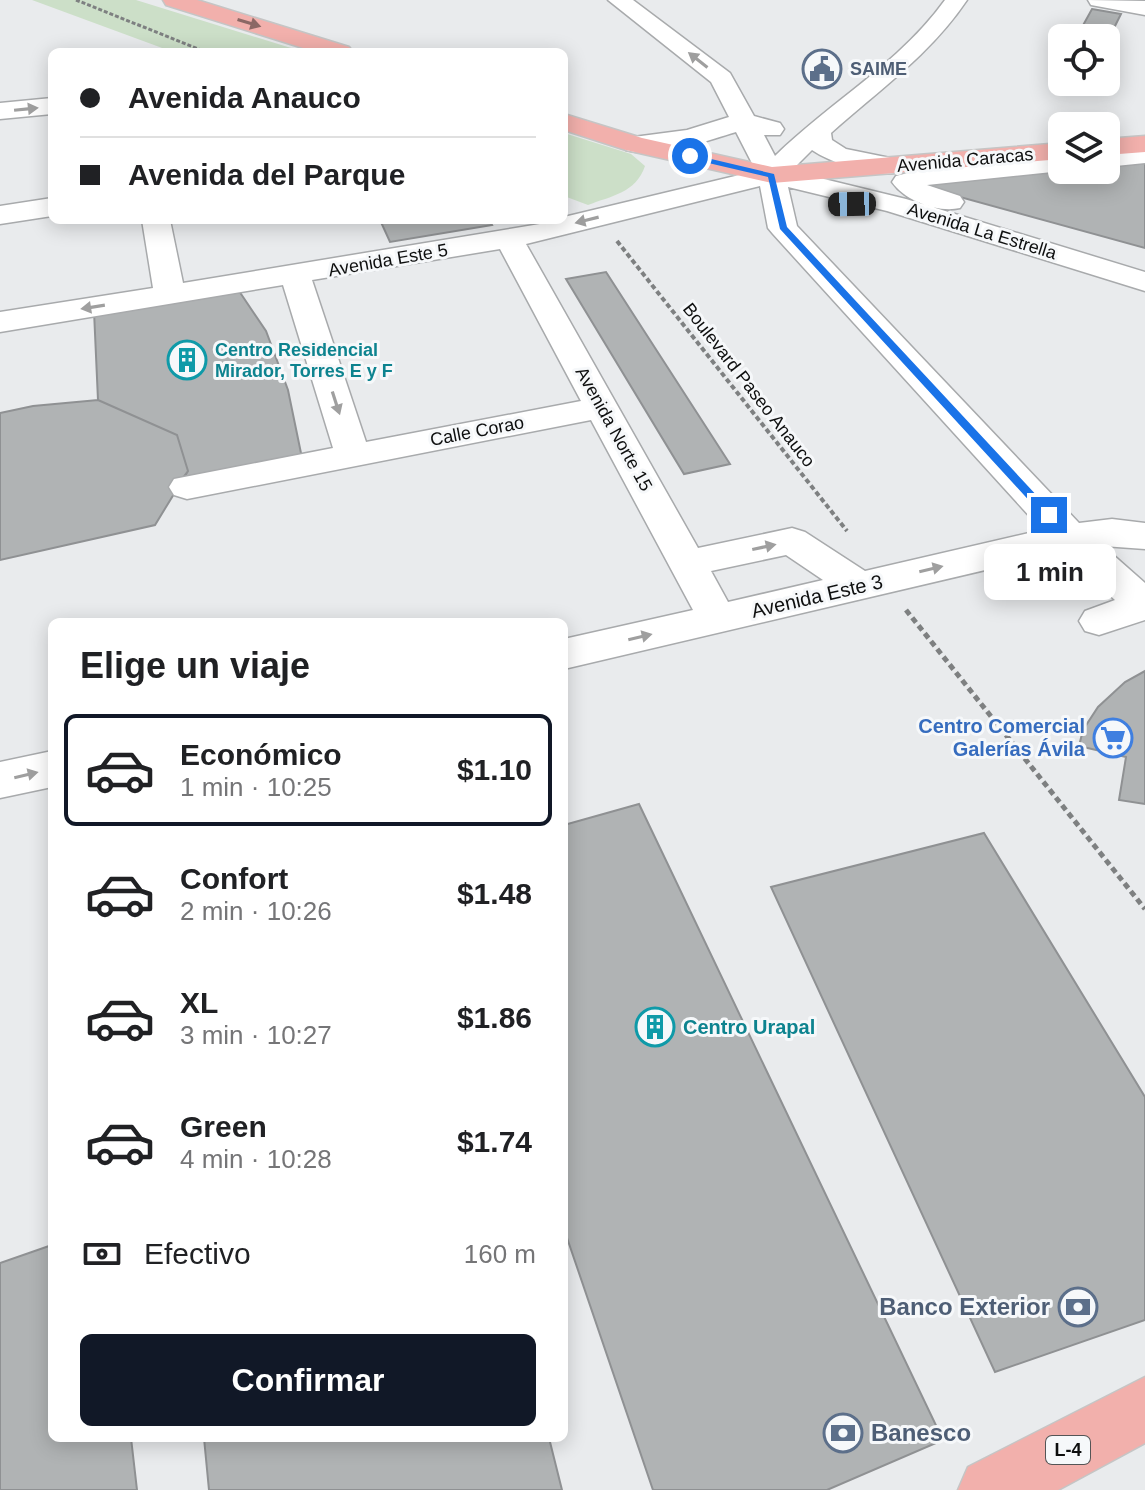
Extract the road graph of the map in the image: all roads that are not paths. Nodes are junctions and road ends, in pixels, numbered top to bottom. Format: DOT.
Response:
graph roads {
  1 [pos="174,0"];
  2 [pos="619,0"];
  3 [pos="956,0"];
  4 [pos="1099,0"];
  5 [pos="1145,8"];
  6 [pos="328,48"];
  7 [pos="48,106"];
  8 [pos="0,111"];
  9 [pos="743,121"];
  10 [pos="568,123"];
  11 [pos="817,130"];
  12 [pos="635,144"];
  13 [pos="1145,144"];
  14 [pos="1120,146"];
  15 [pos="1048,152"];
  16 [pos="1145,155"];
  17 [pos="1120,158"];
  18 [pos="1048,164"];
  19 [pos="890,166"];
  20 [pos="772,175"];
  21 [pos="896,205"];
  22 [pos="48,208"];
  23 [pos="633,209"];
  24 [pos="0,215"];
  25 [pos="157,224"];
  26 [pos="783,228"];
  27 [pos="509,239"];
  28 [pos="1145,257"];
  29 [pos="295,275"];
  30 [pos="1145,282"];
  31 [pos="170,294"];
  32 [pos="0,322"];
  33 [pos="602,408"];
  34 [pos="353,455"];
  35 [pos="187,487"];
  36 [pos="1145,536"];
  37 [pos="1070,537"];
  38 [pos="688,563"];
  39 [pos="860,586"];
  40 [pos="1145,605"];
  41 [pos="718,619"];
  42 [pos="1099,621"];
  43 [pos="568,653"];
  44 [pos="48,770"];
  45 [pos="0,780"];
  46 [pos="1145,1409"];
  47 [pos="1145,1439"];
  48 [pos="992,1490"];
  1 -- 6 [label="main road, one-way"];
  9 -- 2 [label="street, one-way"];
  3 -- 11 [label="street"];
  4 -- 5 [label="street"];
  8 -- 7 [label="street, one-way"];
  9 -- 11 [label="street"];
  9 -- 12 [label="street"];
  9 -- 20 [label="street"];
  10 -- 12 [label="main road, Avenida Caracas"];
  11 -- 19 [label="street"];
  11 -- 20 [label="street"];
  12 -- 20 [label="main road, Avenida Caracas"];
  12 -- 23 [label="street"];
  13 -- 14 [label="main road"];
  15 -- 19 [label="main road, Avenida Caracas"];
  16 -- 17 [label="street"];
  18 -- 28 [label="street"];
  19 -- 20 [label="main road, Avenida Caracas"];
  19 -- 21 [label="street"];
  20 -- 21 [label="street, Avenida La Estrella"];
  20 -- 23 [label="street, Avenida Este 5"];
  20 -- 26 [label="street"];
  21 -- 26 [label="street"];
  21 -- 30 [label="street, Avenida La Estrella"];
  22 -- 24 [label="street"];
  23 -- 27 [label="street, Avenida Este 5, one-way"];
  25 -- 31 [label="street"];
  26 -- 37 [label="street"];
  27 -- 29 [label="street, Avenida Este 5"];
  27 -- 33 [label="street, Avenida Norte 15"];
  29 -- 31 [label="street, Avenida Este 5"];
  29 -- 34 [label="street, one-way"];
  31 -- 32 [label="street, Avenida Este 5, one-way"];
  33 -- 34 [label="street, Calle Corao"];
  33 -- 38 [label="street, Avenida Norte 15"];
  34 -- 35 [label="street, Calle Corao"];
  36 -- 37 [label="street, Avenida Este 3"];
  39 -- 37 [label="street, Avenida Este 3, one-way"];
  37 -- 40 [label="street"];
  38 -- 39 [label="street, one-way"];
  38 -- 41 [label="street, Avenida Norte 15"];
  39 -- 41 [label="street, Avenida Este 3"];
  40 -- 42 [label="street"];
  43 -- 41 [label="street, Avenida Este 3, one-way"];
  45 -- 44 [label="street, one-way"];
  46 -- 48 [label="main road, L-4"];
  47 -- 48 [label="main road, L-4"];
}
